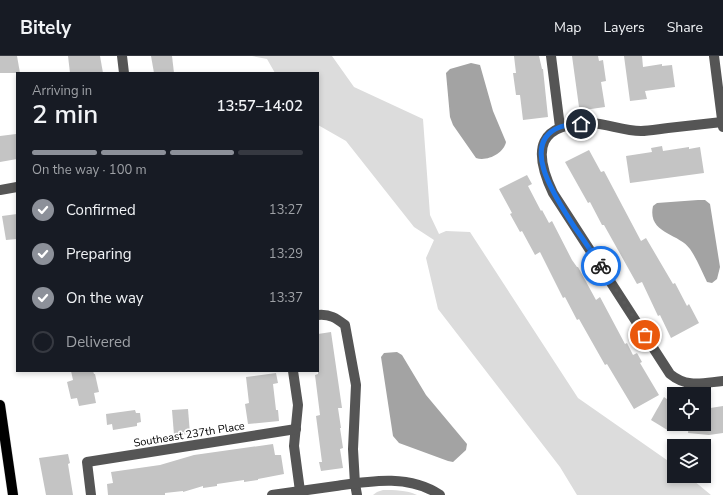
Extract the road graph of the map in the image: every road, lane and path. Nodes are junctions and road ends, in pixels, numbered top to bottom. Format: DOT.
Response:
graph roads {
  1 [pos="122,56"];
  2 [pos="551,56"];
  3 [pos="714,56"];
  4 [pos="124,72"];
  5 [pos="723,125"];
  6 [pos="560,127"];
  7 [pos="16,187"];
  8 [pos="0,190"];
  9 [pos="319,315"];
  10 [pos="293,372"];
  11 [pos="723,381"];
  12 [pos="0,405"];
  13 [pos="296,430"];
  14 [pos="355,484"];
  15 [pos="300,491"];
  16 [pos="13,495"];
  17 [pos="91,495"];
  18 [pos="272,495"];
  19 [pos="357,495"];
  20 [pos="440,495"];
  1 -- 4 [label="street"];
  2 -- 6 [label="street"];
  3 -- 5 [label="street"];
  5 -- 6 [label="street"];
  6 -- 11 [label="street"];
  7 -- 8 [label="street"];
  9 -- 14 [label="street"];
  10 -- 13 [label="street"];
  12 -- 16 [label="main road"];
  13 -- 15 [label="street"];
  13 -- 17 [label="street, Southeast 237th Place"];
  14 -- 15 [label="street"];
  14 -- 19 [label="street"];
  14 -- 20 [label="street"];
  15 -- 18 [label="street"];
}
